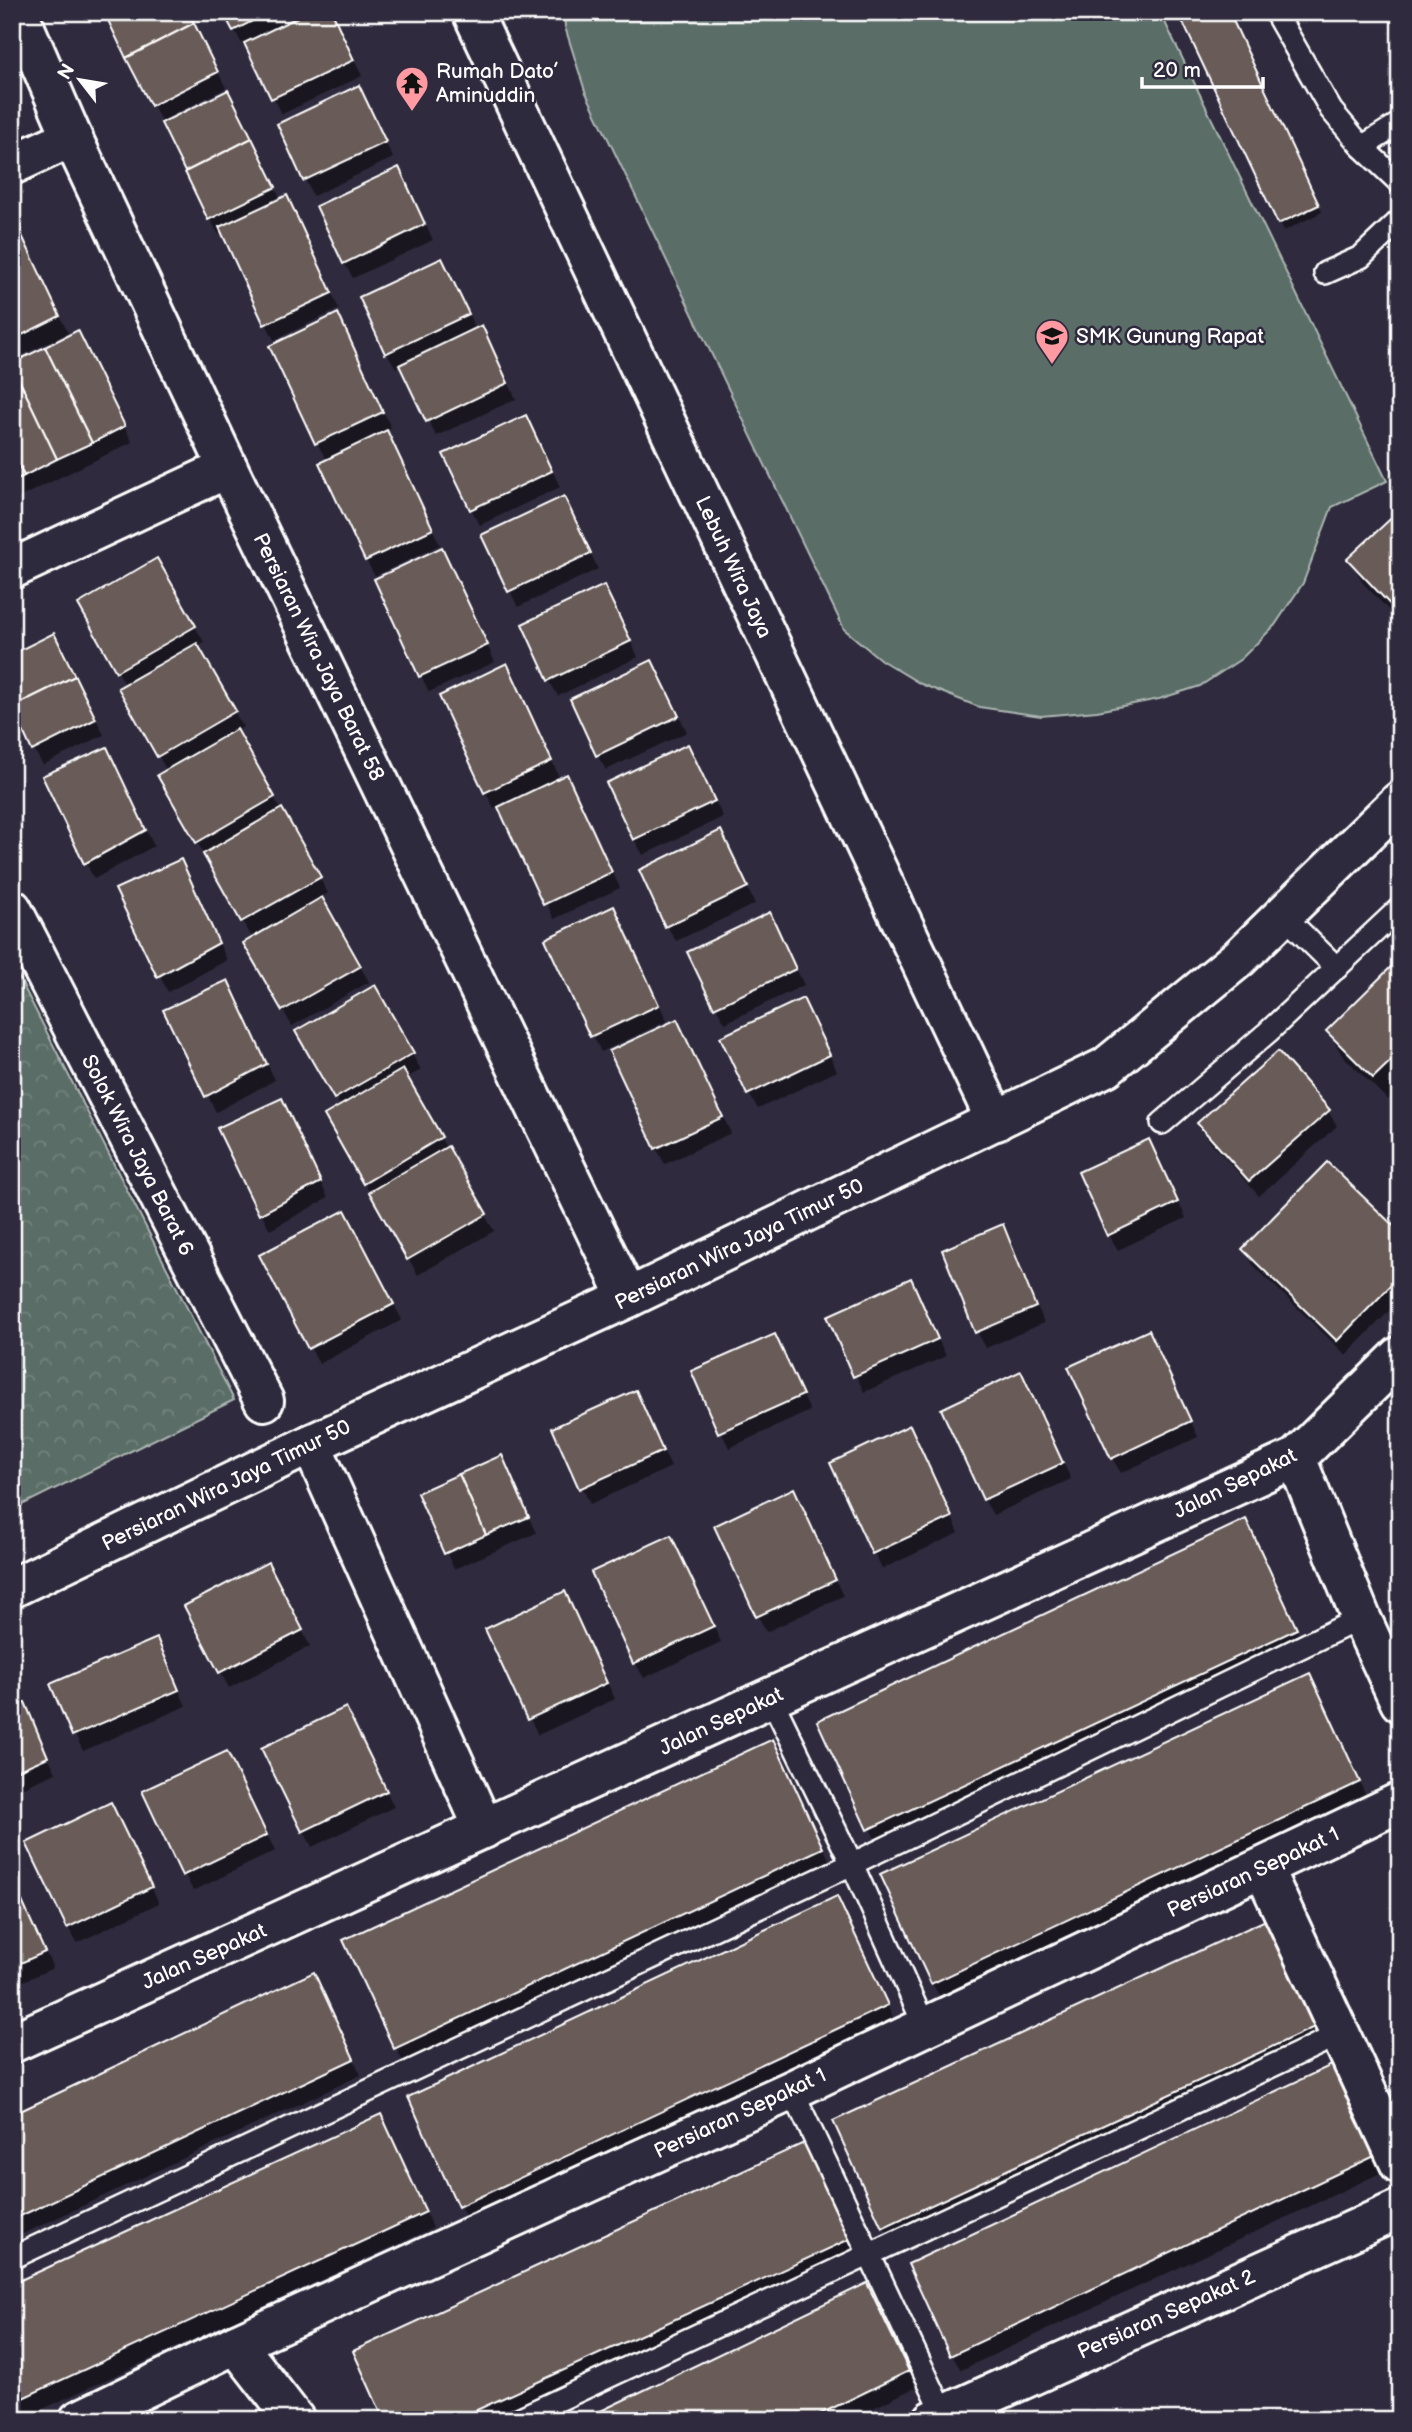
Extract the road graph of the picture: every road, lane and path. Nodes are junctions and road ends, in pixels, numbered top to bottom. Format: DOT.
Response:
graph roads {
  1 [pos="18,12"];
  2 [pos="472,12"];
  3 [pos="1276,12"];
  4 [pos="1400,123"];
  5 [pos="72,137"];
  6 [pos="1362,147"];
  7 [pos="12,165"];
  8 [pos="1400,183"];
  9 [pos="1400,220"];
  10 [pos="1325,273"];
  11 [pos="228,468"];
  12 [pos="12,569"];
  13 [pos="1400,801"];
  14 [pos="1400,908"];
  15 [pos="12,909"];
  16 [pos="1283,915"];
  17 [pos="1337,968"];
  18 [pos="996,1121"];
  19 [pos="1162,1123"];
  20 [pos="628,1298"];
  21 [pos="1400,1356"];
  22 [pos="264,1401"];
  23 [pos="311,1444"];
  24 [pos="1296,1458"];
  25 [pos="12,1588"];
  26 [pos="1361,1618"];
  27 [pos="771,1698"];
  28 [pos="1400,1702"];
  29 [pos="1400,1802"];
  30 [pos="484,1829"];
  31 [pos="852,1864"];
  32 [pos="1263,1868"];
  33 [pos="925,2027"];
  34 [pos="1340,2034"];
  35 [pos="12,2043"];
  36 [pos="792,2090"];
  37 [pos="1400,2164"];
  38 [pos="1400,2209"];
  39 [pos="869,2255"];
  40 [pos="12,2258"];
  41 [pos="236,2344"];
  42 [pos="939,2417"];
  43 [pos="79,2420"];
  44 [pos="295,2420"];
  45 [pos="516,2420"];
  1 -- 5 [label="street, Persiaran Wira Jaya Barat 58"];
  2 -- 18 [label="street, Lebuh Wira Jaya"];
  3 -- 6 [label="lane"];
  4 -- 6 [label="lane"];
  5 -- 7 [label="street"];
  5 -- 11 [label="street, Persiaran Wira Jaya Barat 58"];
  6 -- 8 [label="lane"];
  9 -- 10 [label="lane"];
  11 -- 12 [label="street"];
  11 -- 20 [label="street, Persiaran Wira Jaya Barat 58"];
  13 -- 16 [label="street, Persiaran Wira Jaya Timur 50"];
  14 -- 17 [label="lane"];
  15 -- 22 [label="street, Solok Wira Jaya Barat 6"];
  16 -- 17 [label="lane"];
  16 -- 18 [label="street, Persiaran Wira Jaya Timur 50"];
  17 -- 19 [label="lane"];
  18 -- 20 [label="street, Persiaran Wira Jaya Timur 50"];
  20 -- 23 [label="street, Persiaran Wira Jaya Timur 50"];
  21 -- 24 [label="street, Jalan Sepakat"];
  23 -- 25 [label="street, Persiaran Wira Jaya Timur 50"];
  23 -- 30 [label="street"];
  24 -- 26 [label="street"];
  24 -- 27 [label="street, Jalan Sepakat"];
  26 -- 28 [label="street"];
  26 -- 31 [label="lane"];
  27 -- 30 [label="street, Jalan Sepakat"];
  27 -- 31 [label="lane"];
  29 -- 32 [label="street, Persiaran Sepakat 1"];
  30 -- 35 [label="street, Jalan Sepakat"];
  31 -- 33 [label="lane"];
  31 -- 40 [label="lane"];
  32 -- 33 [label="street, Persiaran Sepakat 1"];
  32 -- 34 [label="street"];
  33 -- 36 [label="street, Persiaran Sepakat 1"];
  34 -- 37 [label="street"];
  34 -- 39 [label="lane"];
  36 -- 39 [label="lane"];
  36 -- 41 [label="street, Persiaran Sepakat 1"];
  38 -- 42 [label="street, Persiaran Sepakat 2"];
  39 -- 42 [label="lane"];
  39 -- 45 [label="lane"];
  41 -- 43 [label="street, Persiaran Sepakat 1"];
  41 -- 44 [label="street"];
}
